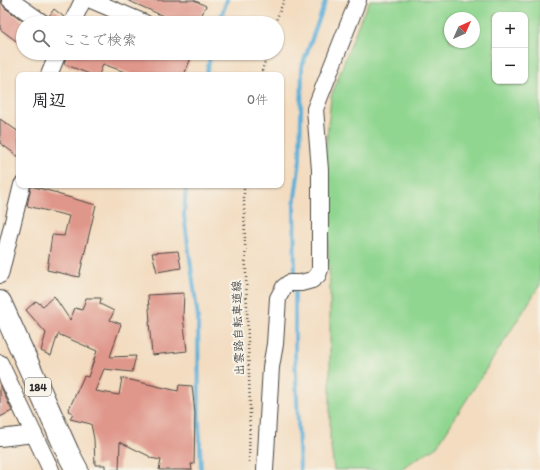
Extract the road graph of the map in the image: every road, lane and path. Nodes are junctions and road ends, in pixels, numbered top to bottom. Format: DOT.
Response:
graph roads {
  1 [pos="10,0"];
  2 [pos="83,0"];
  3 [pos="91,0"];
  4 [pos="284,0"];
  5 [pos="358,0"];
  6 [pos="33,16"];
  7 [pos="75,16"];
  8 [pos="129,16"];
  9 [pos="278,16"];
  10 [pos="55,60"];
  11 [pos="265,60"];
  12 [pos="50,72"];
  13 [pos="262,72"];
  14 [pos="21,188"];
  15 [pos="244,188"];
  16 [pos="0,275"];
  17 [pos="0,302"];
  18 [pos="0,363"];
  19 [pos="34,434"];
  20 [pos="0,438"];
  21 [pos="51,470"];
  22 [pos="77,470"];
  23 [pos="249,470"];
  24 [pos="265,470"];
  1 -- 6 [label="street"];
  2 -- 7 [label="street"];
  3 -- 8 [label="street"];
  4 -- 9 [label="path"];
  5 -- 24 [label="street"];
  10 -- 12 [label="street"];
  11 -- 13 [label="path"];
  14 -- 16 [label="street"];
  15 -- 23 [label="path, 出雲路自転車道線"];
  17 -- 22 [label="highway, 184"];
  18 -- 19 [label="street"];
  19 -- 20 [label="street"];
  19 -- 21 [label="street"];
}
